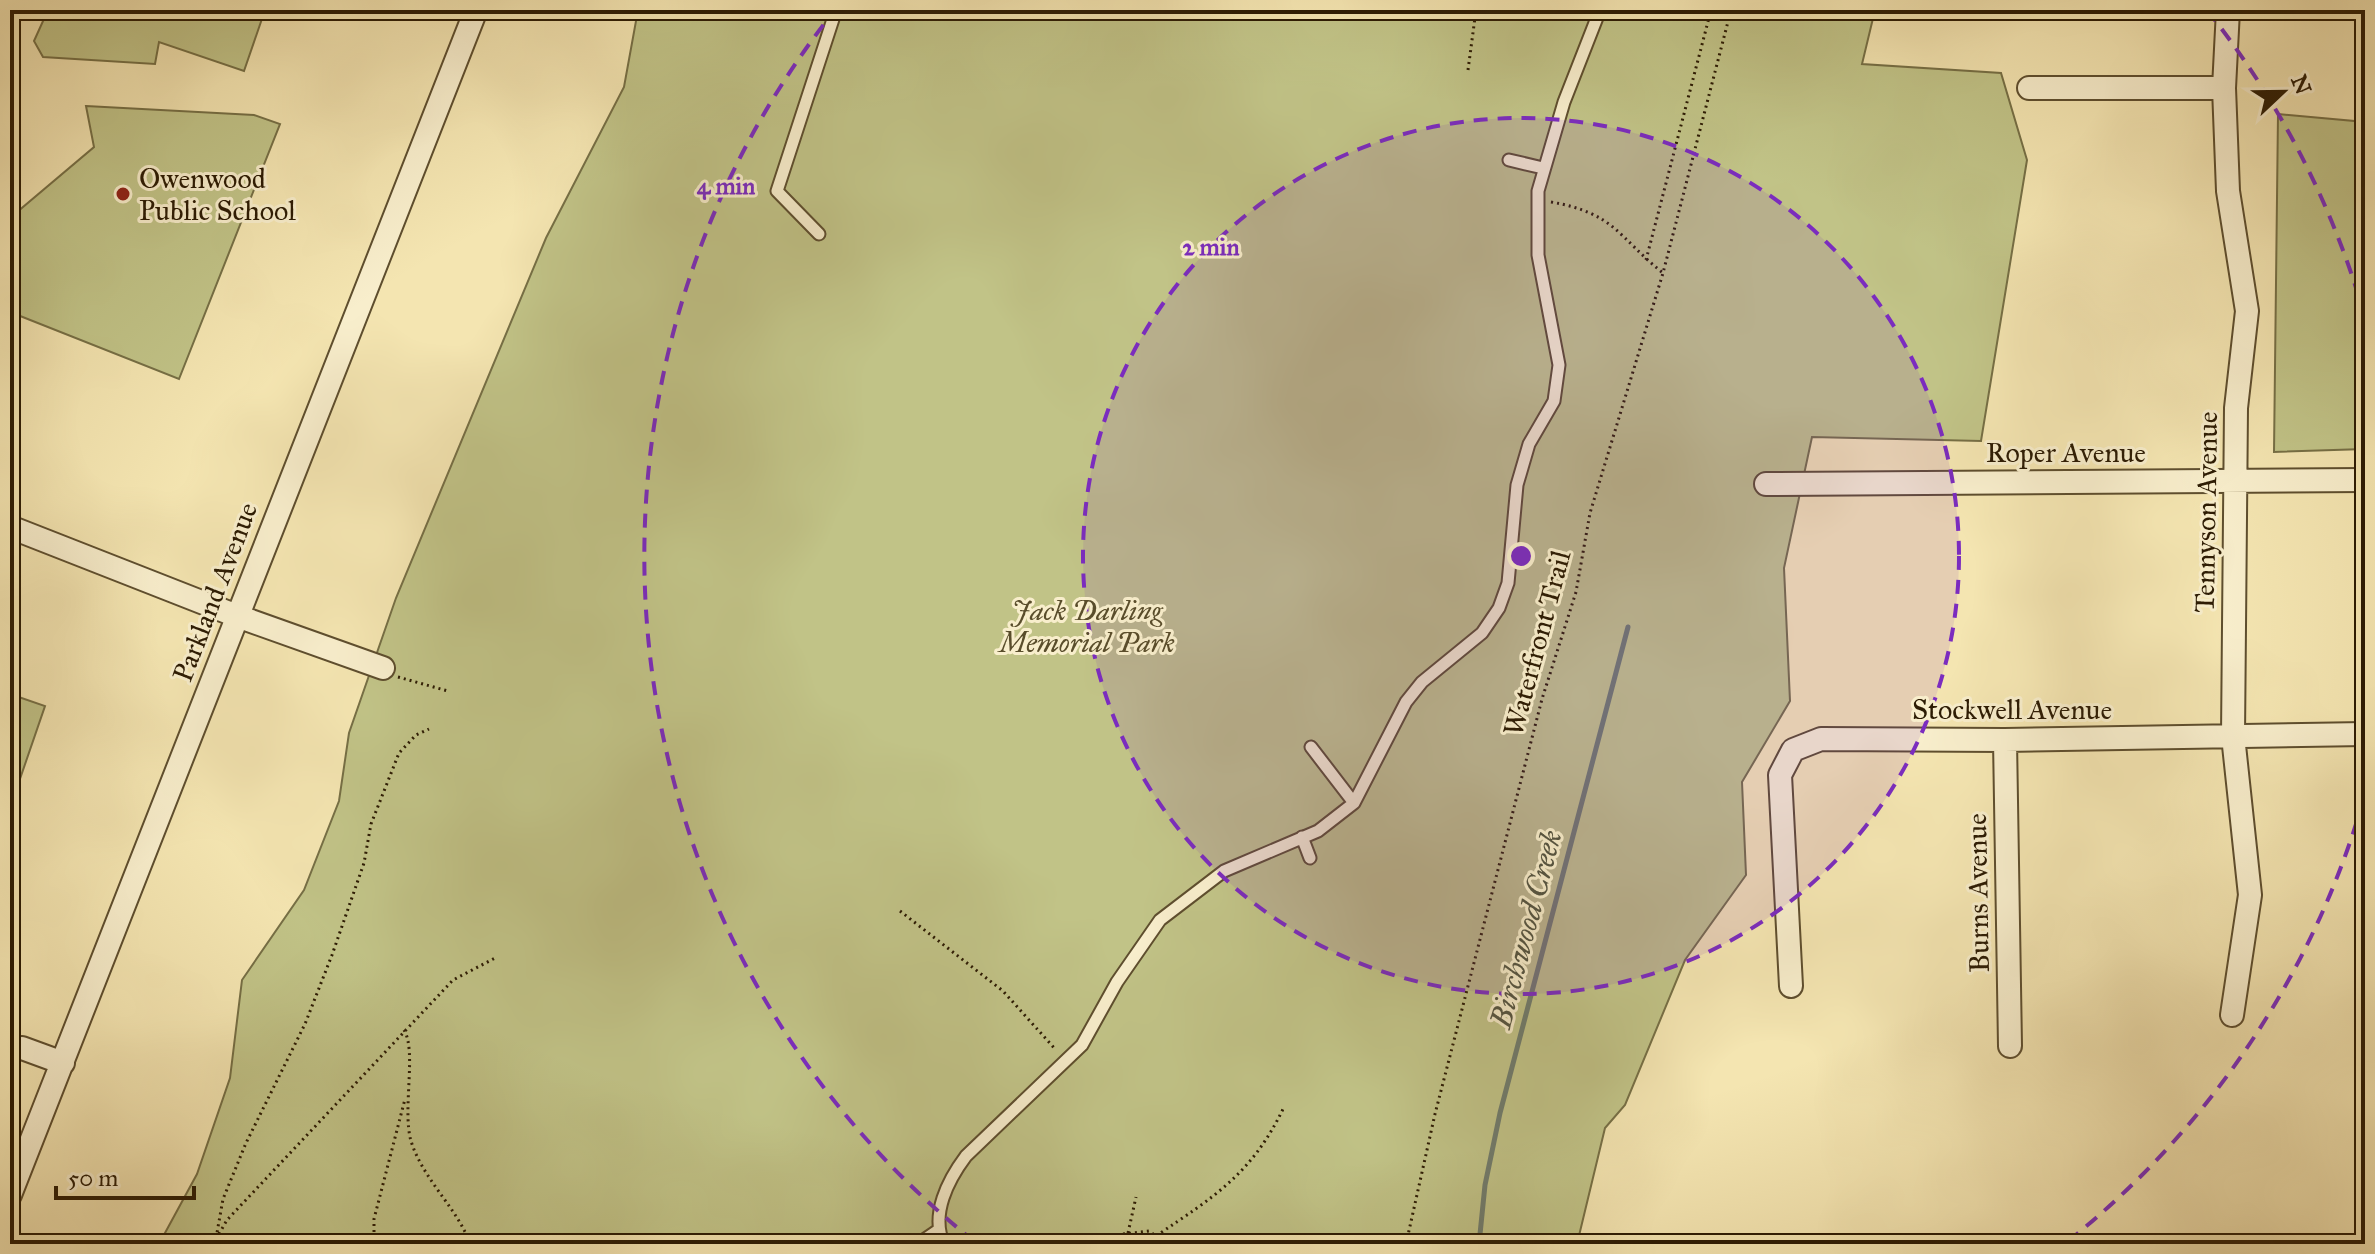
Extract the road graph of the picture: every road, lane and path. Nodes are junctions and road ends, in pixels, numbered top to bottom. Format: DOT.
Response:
graph roads {
  1 [pos="476,10"];
  2 [pos="836,10"];
  3 [pos="1476,10"];
  4 [pos="1600,10"];
  5 [pos="1711,10"];
  6 [pos="1731,10"];
  7 [pos="2228,10"];
  8 [pos="1468,70"];
  9 [pos="2029,88"];
  10 [pos="2224,88"];
  11 [pos="1509,160"];
  12 [pos="1543,168"];
  13 [pos="1537,200"];
  14 [pos="819,234"];
  15 [pos="1646,260"];
  16 [pos="1663,273"];
  17 [pos="2365,480"];
  18 [pos="2238,481"];
  19 [pos="1766,484"];
  20 [pos="10,527"];
  21 [pos="237,616"];
  22 [pos="383,668"];
  23 [pos="448,691"];
  24 [pos="429,729"];
  25 [pos="2365,734"];
  26 [pos="2233,736"];
  27 [pos="2005,740"];
  28 [pos="1311,747"];
  29 [pos="1354,803"];
  30 [pos="1302,837"];
  31 [pos="1310,858"];
  32 [pos="900,911"];
  33 [pos="497,957"];
  34 [pos="1791,986"];
  35 [pos="2232,1015"];
  36 [pos="404,1030"];
  37 [pos="2010,1046"];
  38 [pos="22,1048"];
  39 [pos="1067,1061"];
  40 [pos="63,1063"];
  41 [pos="406,1095"];
  42 [pos="1284,1107"];
  43 [pos="10,1195"];
  44 [pos="1136,1197"];
  45 [pos="937,1231"];
  46 [pos="1128,1234"];
  47 [pos="219,1235"];
  48 [pos="1156,1236"];
  49 [pos="215,1244"];
  50 [pos="374,1244"];
  51 [pos="470,1244"];
  52 [pos="918,1244"];
  53 [pos="944,1244"];
  54 [pos="1095,1244"];
  55 [pos="1167,1244"];
  56 [pos="1406,1244"];
  1 -- 21 [label="street, Parkland Avenue"];
  2 -- 14 [label="lane"];
  3 -- 8 [label="path"];
  4 -- 12 [label="lane"];
  5 -- 15 [label="path"];
  6 -- 16 [label="path, Waterfront Trail"];
  7 -- 10 [label="street, Tennyson Avenue"];
  9 -- 10 [label="street"];
  10 -- 18 [label="street, Tennyson Avenue"];
  11 -- 12 [label="lane"];
  12 -- 13 [label="lane"];
  13 -- 15 [label="path"];
  13 -- 29 [label="lane"];
  15 -- 16 [label="path"];
  16 -- 56 [label="path, Waterfront Trail"];
  17 -- 18 [label="street, Roper Avenue"];
  18 -- 19 [label="street, Roper Avenue"];
  18 -- 26 [label="street, Tennyson Avenue"];
  20 -- 21 [label="street"];
  21 -- 22 [label="street"];
  21 -- 40 [label="street, Parkland Avenue"];
  22 -- 23 [label="path"];
  24 -- 47 [label="path"];
  25 -- 26 [label="street, Stockwell Avenue"];
  26 -- 27 [label="street, Stockwell Avenue"];
  26 -- 35 [label="street, Tennyson Avenue"];
  27 -- 34 [label="street, Stockwell Avenue"];
  27 -- 37 [label="street, Burns Avenue"];
  28 -- 29 [label="lane"];
  29 -- 30 [label="lane"];
  30 -- 31 [label="lane"];
  30 -- 39 [label="lane"];
  32 -- 39 [label="path"];
  33 -- 36 [label="path"];
  36 -- 41 [label="path"];
  36 -- 47 [label="path"];
  38 -- 40 [label="street"];
  39 -- 45 [label="lane"];
  40 -- 43 [label="street, Parkland Avenue"];
  41 -- 50 [label="path"];
  41 -- 51 [label="path"];
  42 -- 48 [label="path"];
  44 -- 46 [label="path"];
  45 -- 52 [label="lane"];
  45 -- 53 [label="lane"];
  46 -- 48 [label="path"];
  46 -- 54 [label="path"];
  47 -- 49 [label="path"];
  48 -- 55 [label="path"];
}
